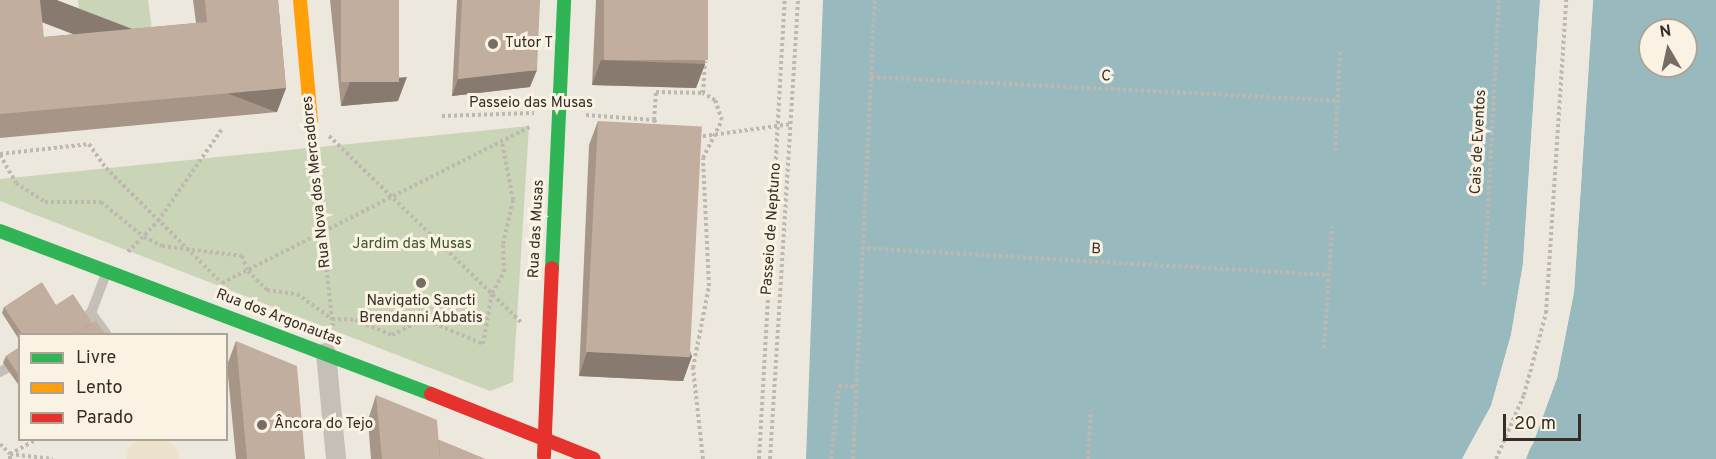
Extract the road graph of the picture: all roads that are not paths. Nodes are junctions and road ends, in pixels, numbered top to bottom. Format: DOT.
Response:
graph roads {
  1 [pos="300,0"];
  2 [pos="564,0"];
  3 [pos="311,120"];
  4 [pos="0,231"];
  5 [pos="7,236"];
  6 [pos="107,270"];
  7 [pos="91,313"];
  8 [pos="61,333"];
  9 [pos="105,333"];
  10 [pos="326,353"];
  11 [pos="16,363"];
  12 [pos="0,372"];
  13 [pos="545,441"];
  14 [pos="336,459"];
  15 [pos="544,459"];
  16 [pos="594,459"];
  1 -- 3 [label="street, Rua Nova dos Mercadores"];
  2 -- 13 [label="street, Rua das Musas"];
  4 -- 5 [label="street, Rua dos Argonautas"];
  5 -- 6 [label="street, Rua dos Argonautas"];
  6 -- 7 [label="lane"];
  6 -- 10 [label="street, Rua dos Argonautas"];
  7 -- 8 [label="lane"];
  7 -- 9 [label="lane"];
  10 -- 13 [label="street, Rua dos Argonautas"];
  10 -- 14 [label="street"];
  11 -- 12 [label="lane"];
  13 -- 15 [label="street, Rua das Musas"];
  13 -- 16 [label="street, Rua dos Argonautas"];
}
